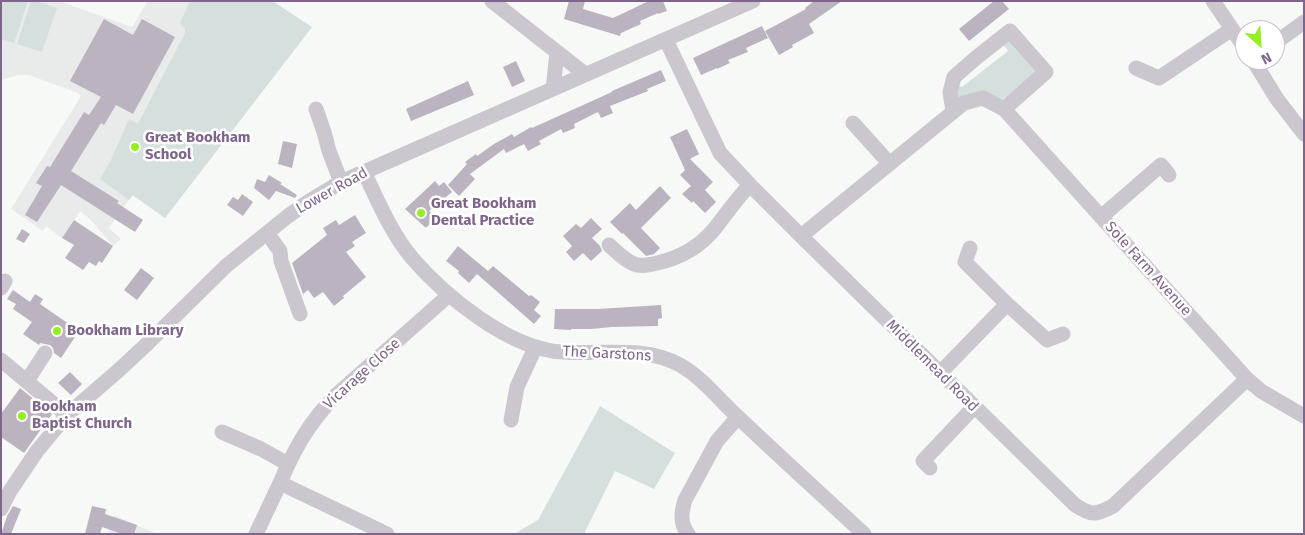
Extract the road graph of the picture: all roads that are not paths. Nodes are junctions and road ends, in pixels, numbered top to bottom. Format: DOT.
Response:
graph roads {
  1 [pos="492,1"];
  2 [pos="754,1"];
  3 [pos="1213,1"];
  4 [pos="1304,22"];
  5 [pos="1232,29"];
  6 [pos="1235,33"];
  7 [pos="1285,36"];
  8 [pos="666,40"];
  9 [pos="557,52"];
  10 [pos="1136,68"];
  11 [pos="1259,70"];
  12 [pos="585,74"];
  13 [pos="553,89"];
  14 [pos="316,109"];
  15 [pos="1004,109"];
  16 [pos="953,111"];
  17 [pos="853,123"];
  18 [pos="1304,134"];
  19 [pos="889,163"];
  20 [pos="364,172"];
  21 [pos="1169,175"];
  22 [pos="342,182"];
  23 [pos="750,184"];
  24 [pos="1101,217"];
  25 [pos="267,233"];
  26 [pos="801,236"];
  27 [pos="609,245"];
  28 [pos="970,248"];
  29 [pos="449,295"];
  30 [pos="1007,304"];
  31 [pos="300,314"];
  32 [pos="1064,334"];
  33 [pos="534,348"];
  34 [pos="45,353"];
  35 [pos="1,360"];
  36 [pos="940,373"];
  37 [pos="1247,379"];
  38 [pos="26,381"];
  39 [pos="974,407"];
  40 [pos="67,415"];
  41 [pos="1304,416"];
  42 [pos="738,417"];
  43 [pos="511,420"];
  44 [pos="222,432"];
  45 [pos="288,464"];
  46 [pos="930,468"];
  47 [pos="280,484"];
  48 [pos="1,509"];
  49 [pos="256,534"];
  50 [pos="387,534"];
  51 [pos="688,534"];
  52 [pos="864,534"];
  1 -- 9 [label="street"];
  2 -- 8 [label="street, Lower Road"];
  3 -- 5 [label="street"];
  4 -- 7 [label="street"];
  5 -- 6 [label="street"];
  5 -- 10 [label="street"];
  8 -- 12 [label="street, Lower Road"];
  8 -- 23 [label="street, Middlemead Road"];
  9 -- 12 [label="street"];
  9 -- 13 [label="street"];
  11 -- 18 [label="street"];
  12 -- 13 [label="street, Lower Road"];
  13 -- 20 [label="street, Lower Road"];
  14 -- 22 [label="street"];
  15 -- 16 [label="street, Sole Farm Avenue"];
  15 -- 16 [label="street"];
  15 -- 24 [label="street, Sole Farm Avenue"];
  16 -- 19 [label="street, Sole Farm Avenue"];
  17 -- 19 [label="street"];
  19 -- 26 [label="street, Sole Farm Avenue"];
  20 -- 22 [label="street, Lower Road"];
  20 -- 29 [label="street, The Garstons"];
  21 -- 24 [label="street"];
  22 -- 25 [label="street, Lower Road"];
  23 -- 26 [label="street, Middlemead Road"];
  23 -- 27 [label="street"];
  24 -- 37 [label="street, Sole Farm Avenue"];
  25 -- 31 [label="street"];
  25 -- 40 [label="street, Lower Road"];
  26 -- 36 [label="street, Middlemead Road"];
  28 -- 30 [label="street"];
  29 -- 33 [label="street, The Garstons"];
  29 -- 45 [label="street, Vicarage Close"];
  30 -- 32 [label="street"];
  30 -- 36 [label="street"];
  33 -- 42 [label="street, The Garstons"];
  33 -- 43 [label="street"];
  34 -- 38 [label="street"];
  35 -- 38 [label="street"];
  36 -- 39 [label="street, Middlemead Road"];
  37 -- 39 [label="street, Middlemead Road"];
  37 -- 41 [label="street, Sole Farm Avenue"];
  38 -- 40 [label="street"];
  39 -- 46 [label="street"];
  40 -- 48 [label="street, Lower Road"];
  42 -- 51 [label="street"];
  42 -- 52 [label="street, The Garstons"];
  44 -- 45 [label="street"];
  45 -- 47 [label="street, Vicarage Close"];
  47 -- 49 [label="street, Vicarage Close"];
  47 -- 50 [label="street"];
}
